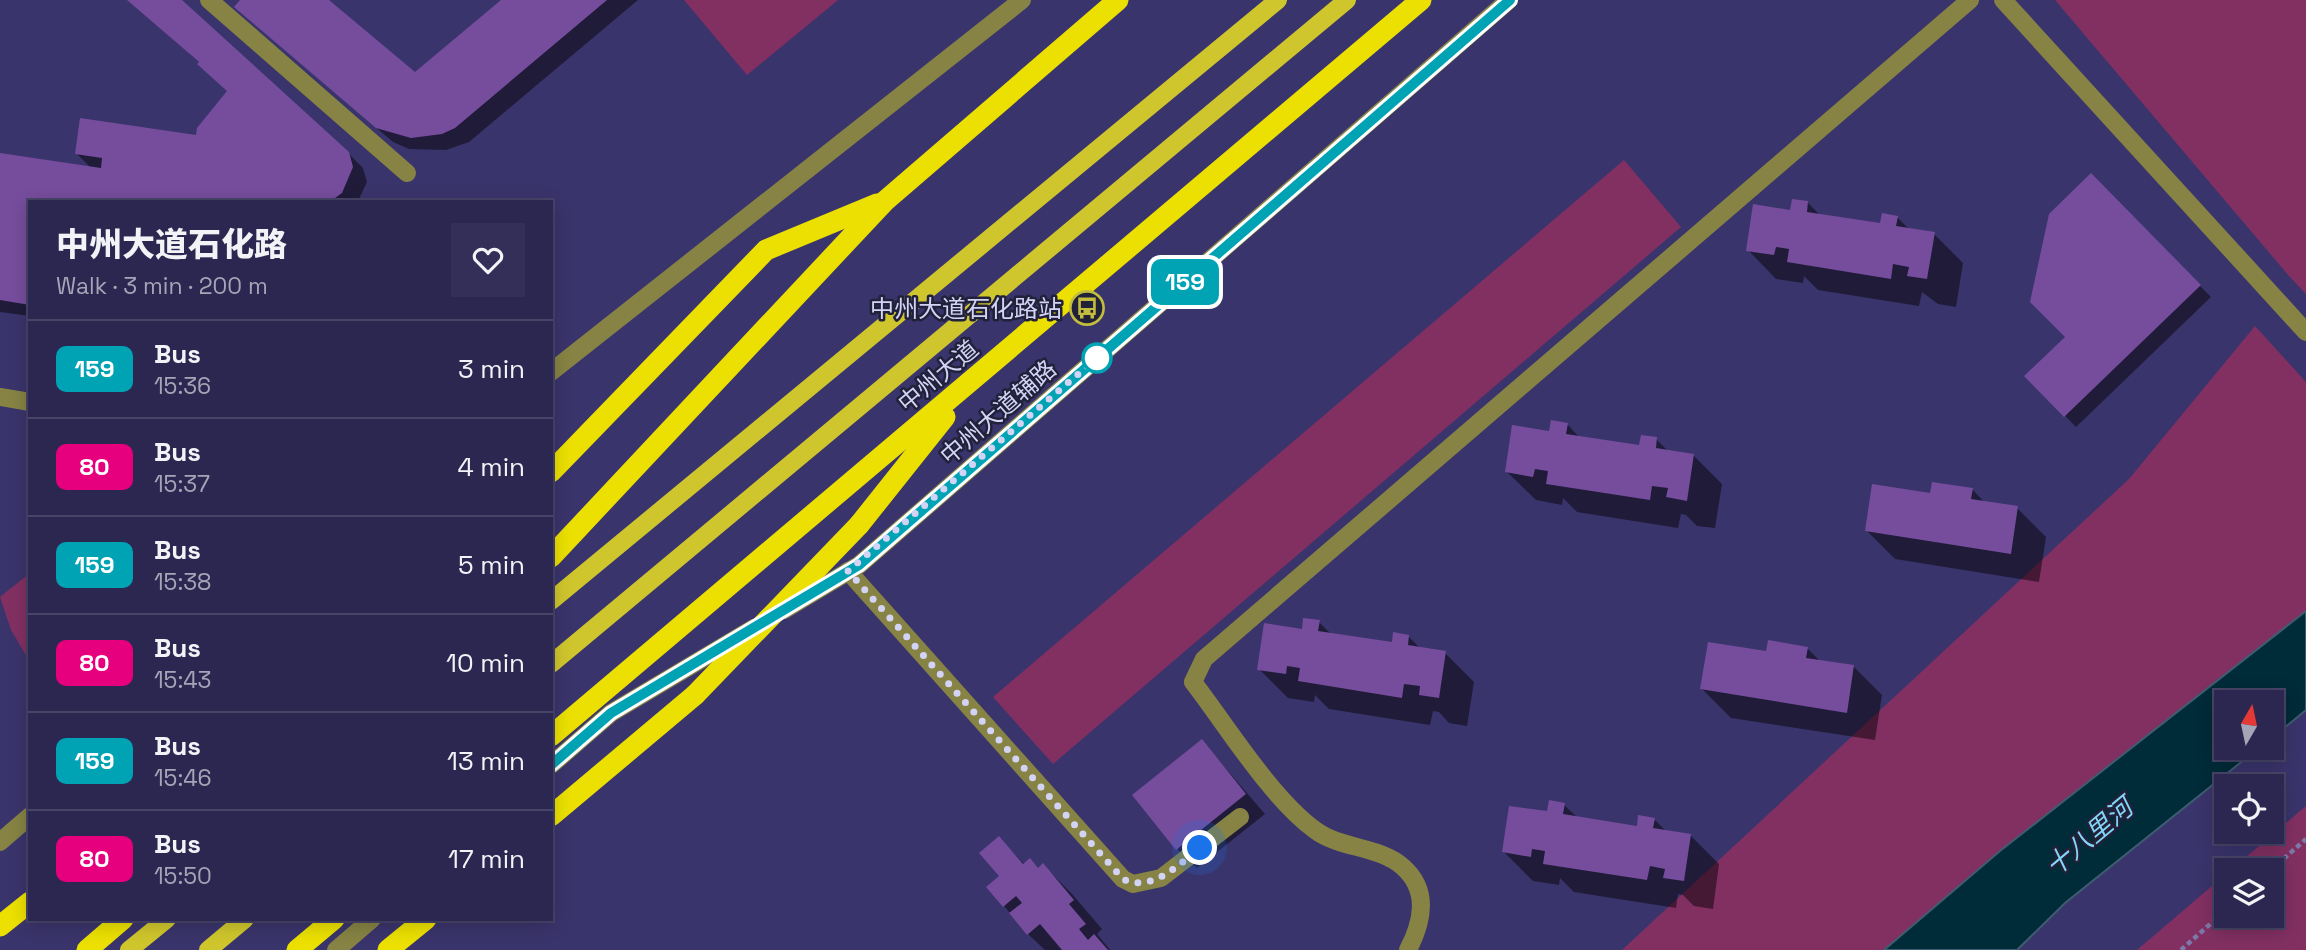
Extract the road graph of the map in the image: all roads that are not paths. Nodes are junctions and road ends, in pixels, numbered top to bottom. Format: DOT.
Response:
graph roads {
  1 [pos="209,0"];
  2 [pos="1022,0"];
  3 [pos="1118,0"];
  4 [pos="1278,0"];
  5 [pos="1347,0"];
  6 [pos="1421,0"];
  7 [pos="1510,0"];
  8 [pos="1970,0"];
  9 [pos="2003,0"];
  10 [pos="407,173"];
  11 [pos="885,201"];
  12 [pos="2306,332"];
  13 [pos="553,370"];
  14 [pos="976,379"];
  15 [pos="0,397"];
  16 [pos="28,402"];
  17 [pos="553,470"];
  18 [pos="553,555"];
  19 [pos="848,571"];
  20 [pos="553,599"];
  21 [pos="553,662"];
  22 [pos="553,734"];
  23 [pos="553,763"];
  24 [pos="553,814"];
  25 [pos="1240,817"];
  26 [pos="28,818"];
  27 [pos="0,842"];
  28 [pos="28,904"];
  29 [pos="121,921"];
  30 [pos="165,921"];
  31 [pos="244,921"];
  32 [pos="332,921"];
  33 [pos="370,921"];
  34 [pos="424,921"];
  35 [pos="0,926"];
  36 [pos="87,950"];
  37 [pos="129,950"];
  38 [pos="208,950"];
  39 [pos="297,950"];
  40 [pos="336,950"];
  41 [pos="388,950"];
  42 [pos="1408,950"];
  1 -- 10 [label="street"];
  2 -- 13 [label="street"];
  3 -- 11 [label="highway"];
  4 -- 20 [label="main road"];
  5 -- 21 [label="main road, 中州大道"];
  6 -- 14 [label="highway, 中州大道"];
  7 -- 19 [label="street, 中州大道辅路"];
  8 -- 42 [label="street"];
  9 -- 12 [label="street"];
  11 -- 17 [label="highway"];
  11 -- 18 [label="highway"];
  14 -- 22 [label="highway, 中州大道"];
  14 -- 24 [label="highway, bridge"];
  15 -- 16 [label="street"];
  19 -- 23 [label="street, 中州大道辅路"];
  19 -- 25 [label="street"];
  26 -- 27 [label="street"];
  28 -- 35 [label="highway"];
  29 -- 36 [label="highway"];
  30 -- 37 [label="main road"];
  31 -- 38 [label="main road"];
  32 -- 39 [label="highway"];
  33 -- 40 [label="street"];
  34 -- 41 [label="highway"];
}
